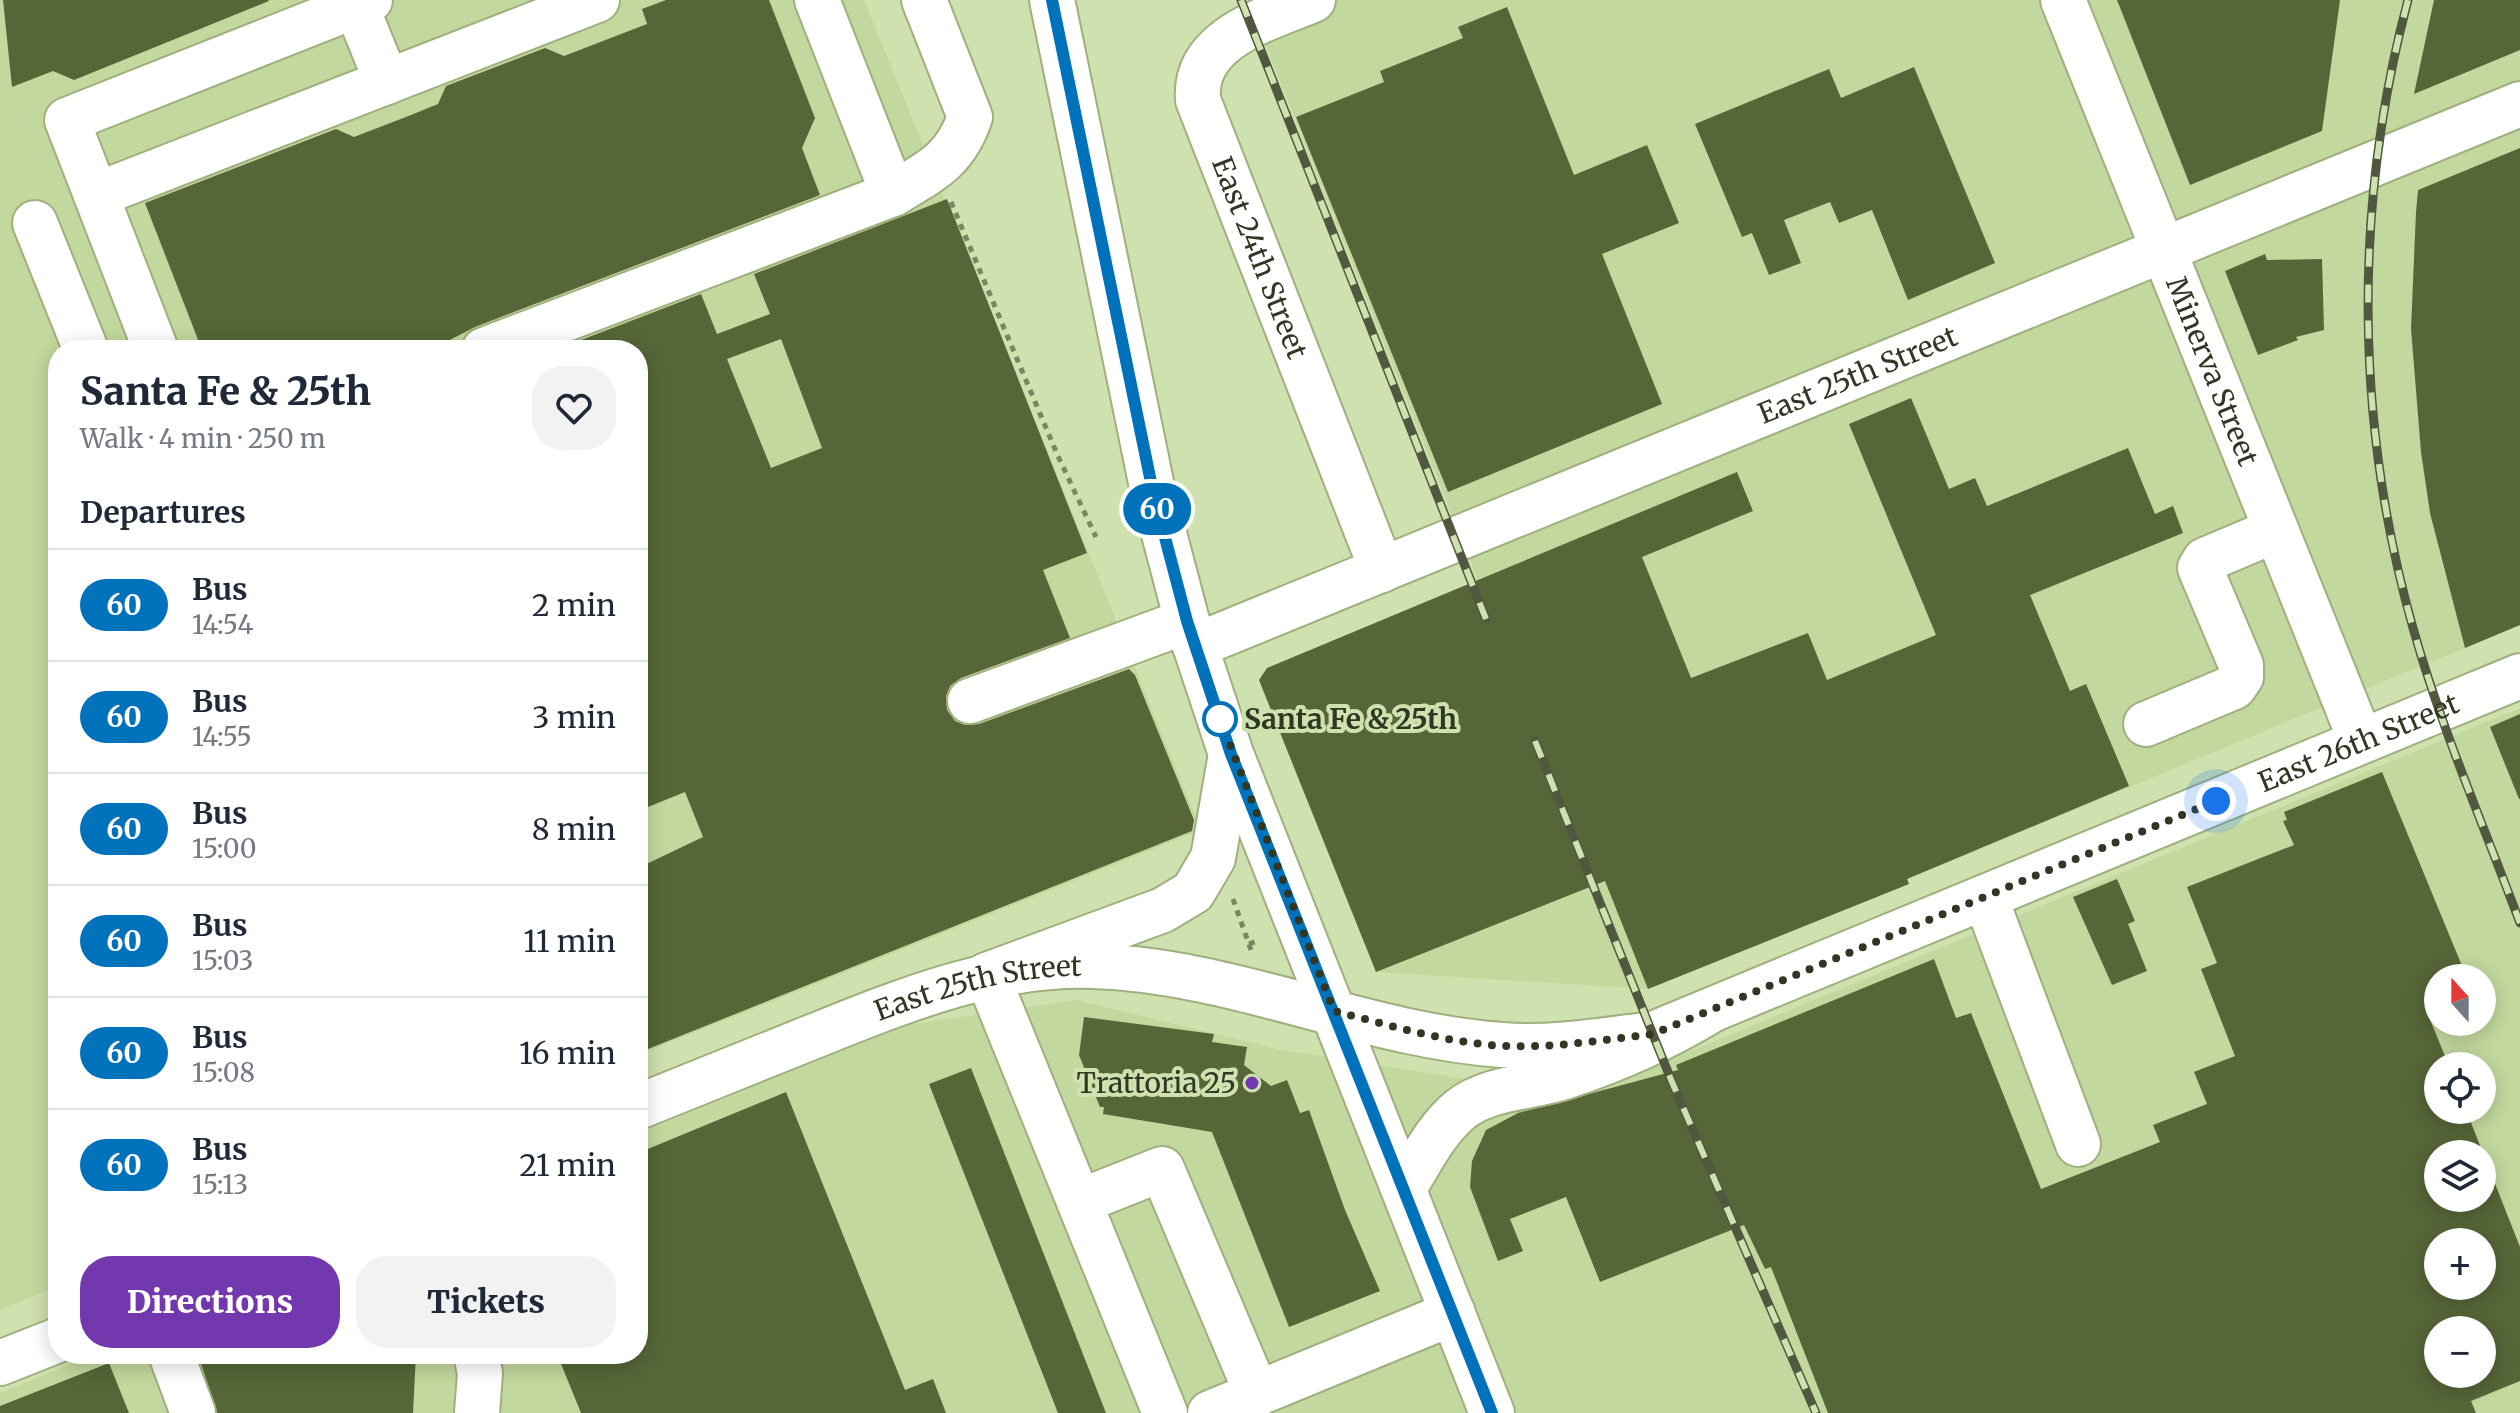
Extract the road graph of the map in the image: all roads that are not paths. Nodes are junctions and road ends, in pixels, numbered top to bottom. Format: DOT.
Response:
graph roads {
  1 [pos="597,0"];
  2 [pos="817,0"];
  3 [pos="924,0"];
  4 [pos="1052,0"];
  5 [pos="1313,0"];
  6 [pos="2063,0"];
  7 [pos="363,3"];
  8 [pos="387,82"];
  9 [pos="2520,104"];
  10 [pos="893,194"];
  11 [pos="96,195"];
  12 [pos="35,223"];
  13 [pos="2164,250"];
  14 [pos="82,340"];
  15 [pos="152,340"];
  16 [pos="510,340"];
  17 [pos="2276,530"];
  18 [pos="1382,570"];
  19 [pos="1191,634"];
  20 [pos="2520,676"];
  21 [pos="970,701"];
  22 [pos="2146,724"];
  23 [pos="2361,741"];
  24 [pos="1231,754"];
  25 [pos="1985,897"];
  26 [pos="987,975"];
  27 [pos="1334,1011"];
  28 [pos="1710,1011"];
  29 [pos="648,1103"];
  30 [pos="2078,1144"];
  31 [pos="1404,1188"];
  32 [pos="1081,1201"];
  33 [pos="1453,1313"];
  34 [pos="48,1344"];
  35 [pos="0,1363"];
  36 [pos="175,1364"];
  37 [pos="478,1364"];
  38 [pos="1257,1394"];
  39 [pos="193,1413"];
  40 [pos="477,1413"];
  41 [pos="1165,1413"];
  42 [pos="1210,1413"];
  43 [pos="1492,1413"];
  1 -- 8 [label="street"];
  2 -- 10 [label="street"];
  3 -- 10 [label="street"];
  4 -- 19 [label="street"];
  5 -- 18 [label="street, East 24th Street"];
  6 -- 13 [label="street, Minerva Street"];
  7 -- 8 [label="street"];
  7 -- 11 [label="street"];
  8 -- 11 [label="street"];
  9 -- 13 [label="street, East 25th Street"];
  10 -- 16 [label="street"];
  11 -- 15 [label="street"];
  12 -- 14 [label="street"];
  13 -- 17 [label="street, Minerva Street"];
  13 -- 18 [label="street, East 25th Street"];
  17 -- 22 [label="street"];
  17 -- 23 [label="street, Minerva Street"];
  18 -- 19 [label="street, East 25th Street"];
  19 -- 21 [label="street, East 25th Street"];
  19 -- 24 [label="street"];
  20 -- 23 [label="street, East 26th Street"];
  23 -- 25 [label="street, East 26th Street"];
  24 -- 26 [label="street"];
  24 -- 27 [label="street"];
  25 -- 28 [label="street, East 26th Street"];
  25 -- 30 [label="street"];
  26 -- 27 [label="street, East 25th Street"];
  26 -- 29 [label="street, East 25th Street"];
  26 -- 32 [label="street"];
  27 -- 28 [label="street, East 26th Street"];
  27 -- 31 [label="street"];
  28 -- 31 [label="street"];
  31 -- 33 [label="street"];
  32 -- 38 [label="street"];
  32 -- 41 [label="street"];
  33 -- 38 [label="street"];
  33 -- 43 [label="street"];
  34 -- 35 [label="street"];
  36 -- 39 [label="street"];
  37 -- 40 [label="street"];
  38 -- 42 [label="street"];
}
